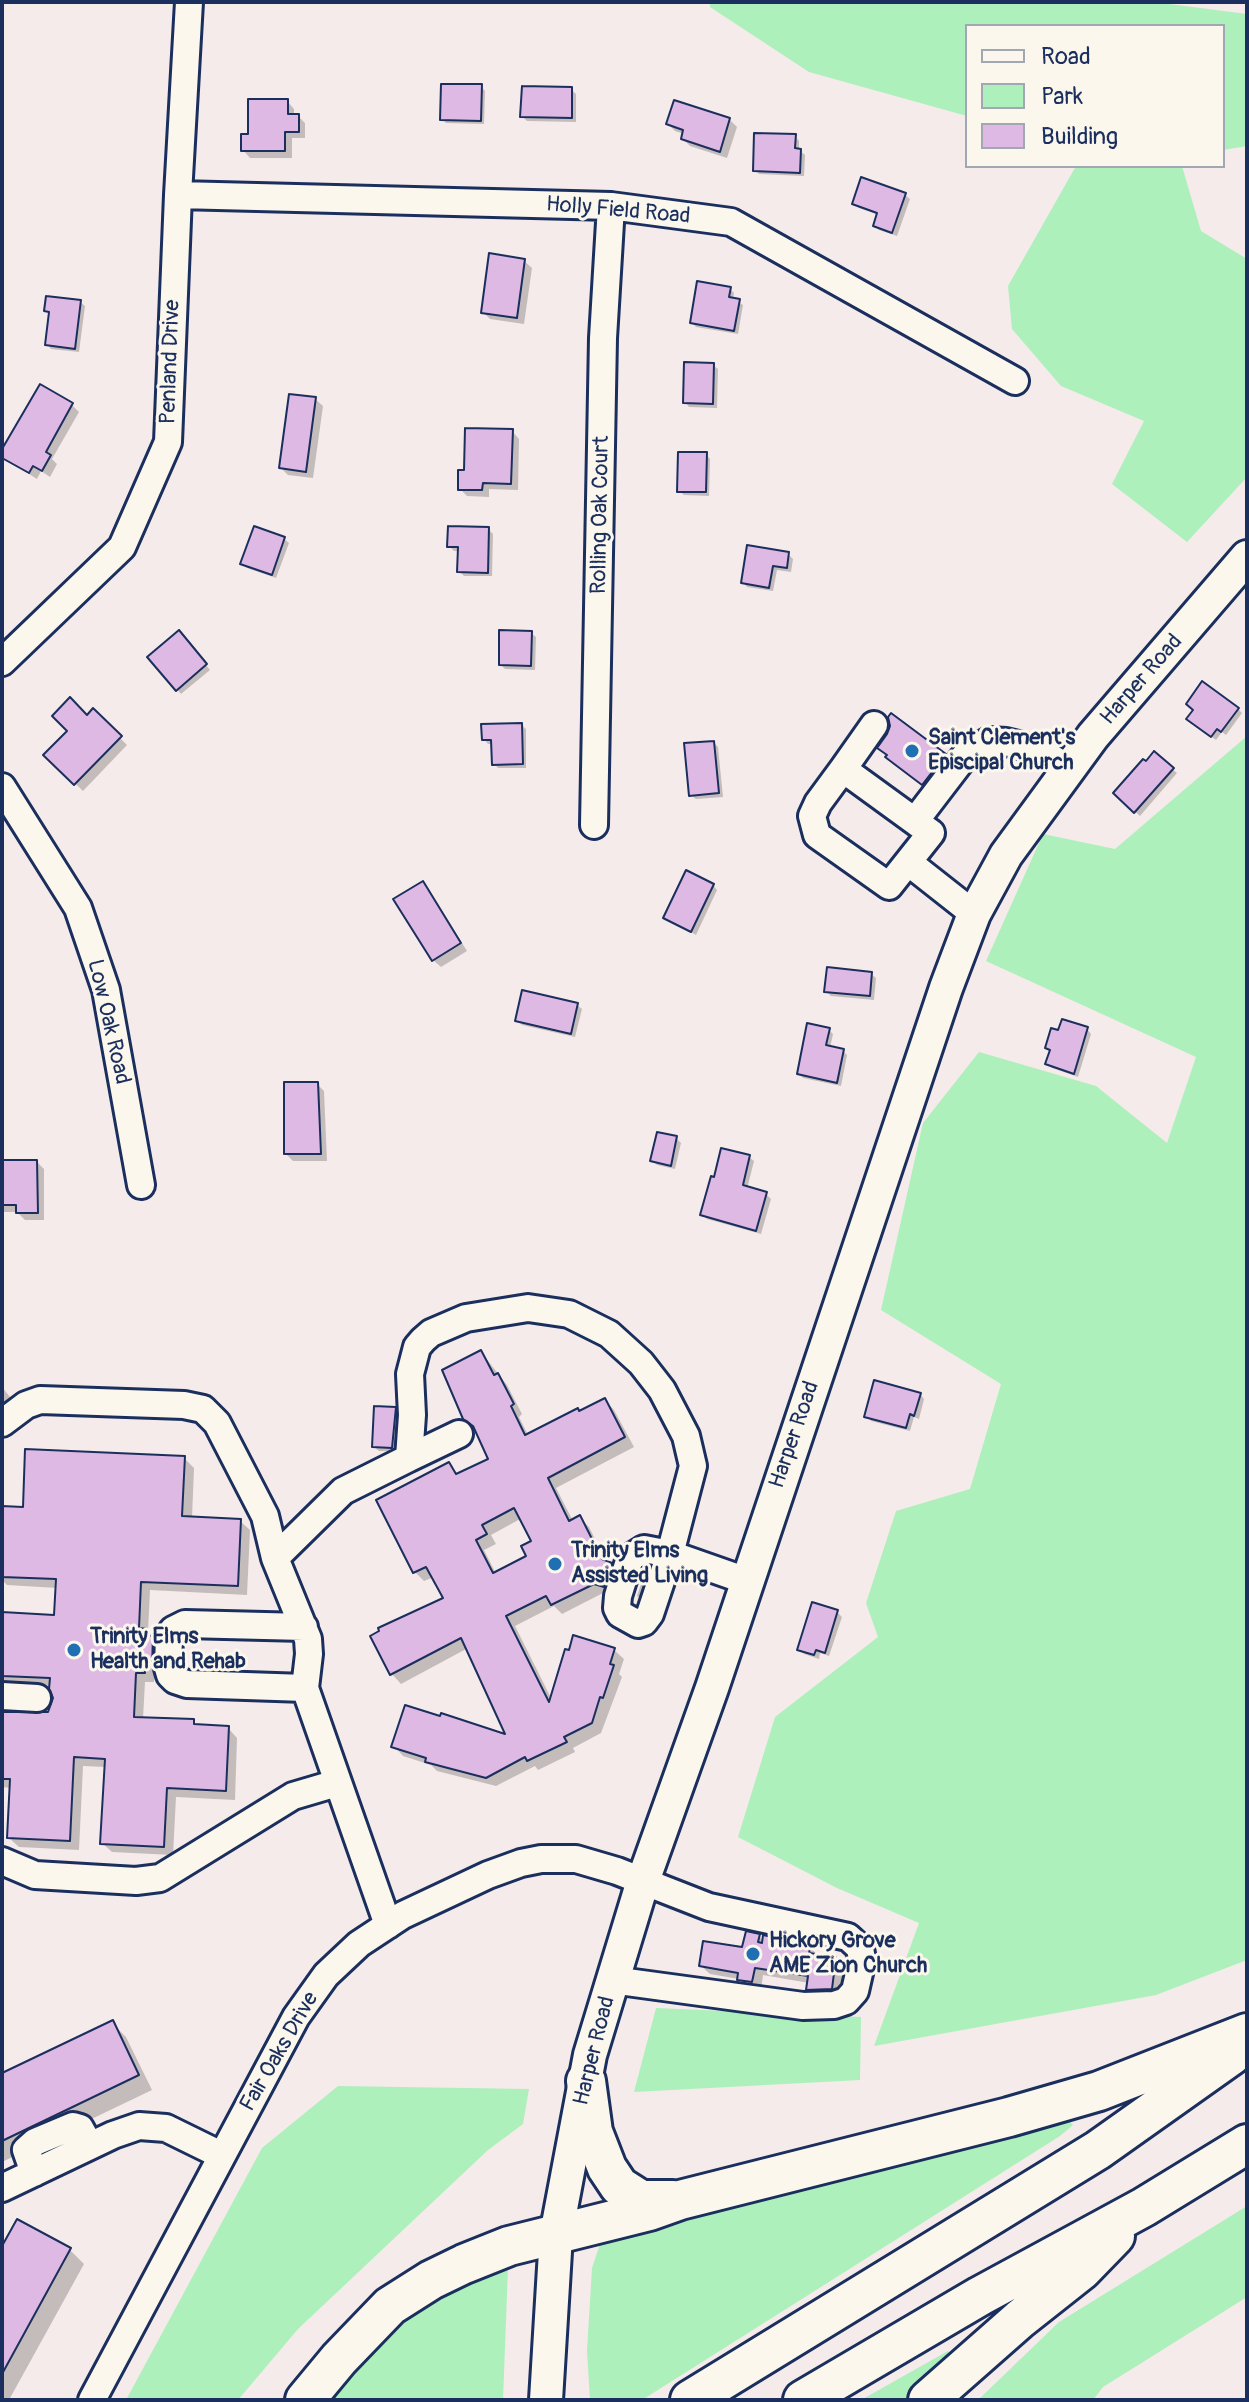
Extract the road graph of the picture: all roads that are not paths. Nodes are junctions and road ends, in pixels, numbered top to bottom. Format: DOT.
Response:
graph roads {
  1 [pos="189,2"];
  2 [pos="178,195"];
  3 [pos="611,206"];
  4 [pos="1015,381"];
  5 [pos="1247,557"];
  6 [pos="2,662"];
  7 [pos="874,725"];
  8 [pos="843,769"];
  9 [pos="1069,769"];
  10 [pos="2,787"];
  11 [pos="915,821"];
  12 [pos="594,825"];
  13 [pos="908,862"];
  14 [pos="974,914"];
  15 [pos="141,1185"];
  16 [pos="2,1423"];
  17 [pos="459,1434"];
  18 [pos="409,1458"];
  19 [pos="275,1558"];
  20 [pos="747,1581"];
  21 [pos="304,1627"];
  22 [pos="305,1688"];
  23 [pos="2,1696"];
  24 [pos="37,1698"];
  25 [pos="337,1783"];
  26 [pos="2,1861"];
  27 [pos="643,1881"];
  28 [pos="388,1925"];
  29 [pos="612,1980"];
  30 [pos="1247,2033"];
  31 [pos="1247,2044"];
  32 [pos="586,2081"];
  33 [pos="1247,2144"];
  34 [pos="221,2155"];
  35 [pos="2,2188"];
  36 [pos="680,2200"];
  37 [pos="1144,2207"];
  38 [pos="556,2235"];
  39 [pos="547,2386"];
  40 [pos="92,2400"];
  41 [pos="305,2400"];
  42 [pos="690,2400"];
  43 [pos="803,2400"];
  44 [pos="928,2400"];
  1 -- 2 [label="street, Penland Drive"];
  2 -- 3 [label="street, Holly Field Road"];
  2 -- 6 [label="street, Penland Drive"];
  3 -- 4 [label="street, Holly Field Road"];
  3 -- 12 [label="street, Rolling Oak Court"];
  5 -- 9 [label="main road, Harper Road"];
  7 -- 8 [label="street"];
  8 -- 11 [label="street"];
  8 -- 13 [label="street"];
  9 -- 11 [label="street"];
  9 -- 14 [label="main road, Harper Road"];
  10 -- 15 [label="street, Low Oak Road"];
  11 -- 13 [label="street"];
  13 -- 14 [label="street"];
  14 -- 20 [label="main road, Harper Road"];
  16 -- 19 [label="street"];
  17 -- 18 [label="street"];
  18 -- 19 [label="street"];
  18 -- 20 [label="street"];
  19 -- 21 [label="street"];
  20 -- 27 [label="main road, Harper Road"];
  21 -- 22 [label="street"];
  21 -- 22 [label="street"];
  22 -- 25 [label="street"];
  23 -- 24 [label="street"];
  25 -- 26 [label="street"];
  25 -- 28 [label="street"];
  27 -- 28 [label="street, Fair Oaks Drive"];
  27 -- 29 [label="main road, Harper Road"];
  27 -- 29 [label="street, Fair Oaks Drive"];
  28 -- 34 [label="street, Fair Oaks Drive"];
  29 -- 32 [label="main road, Harper Road"];
  30 -- 36 [label="highway"];
  31 -- 42 [label="highway"];
  32 -- 36 [label="highway"];
  32 -- 38 [label="main road, Harper Road"];
  33 -- 37 [label="highway"];
  34 -- 35 [label="street"];
  34 -- 40 [label="street, Fair Oaks Drive"];
  36 -- 38 [label="highway"];
  37 -- 43 [label="highway"];
  37 -- 44 [label="highway"];
  38 -- 39 [label="main road, Harper Road"];
  38 -- 41 [label="highway"];
}
